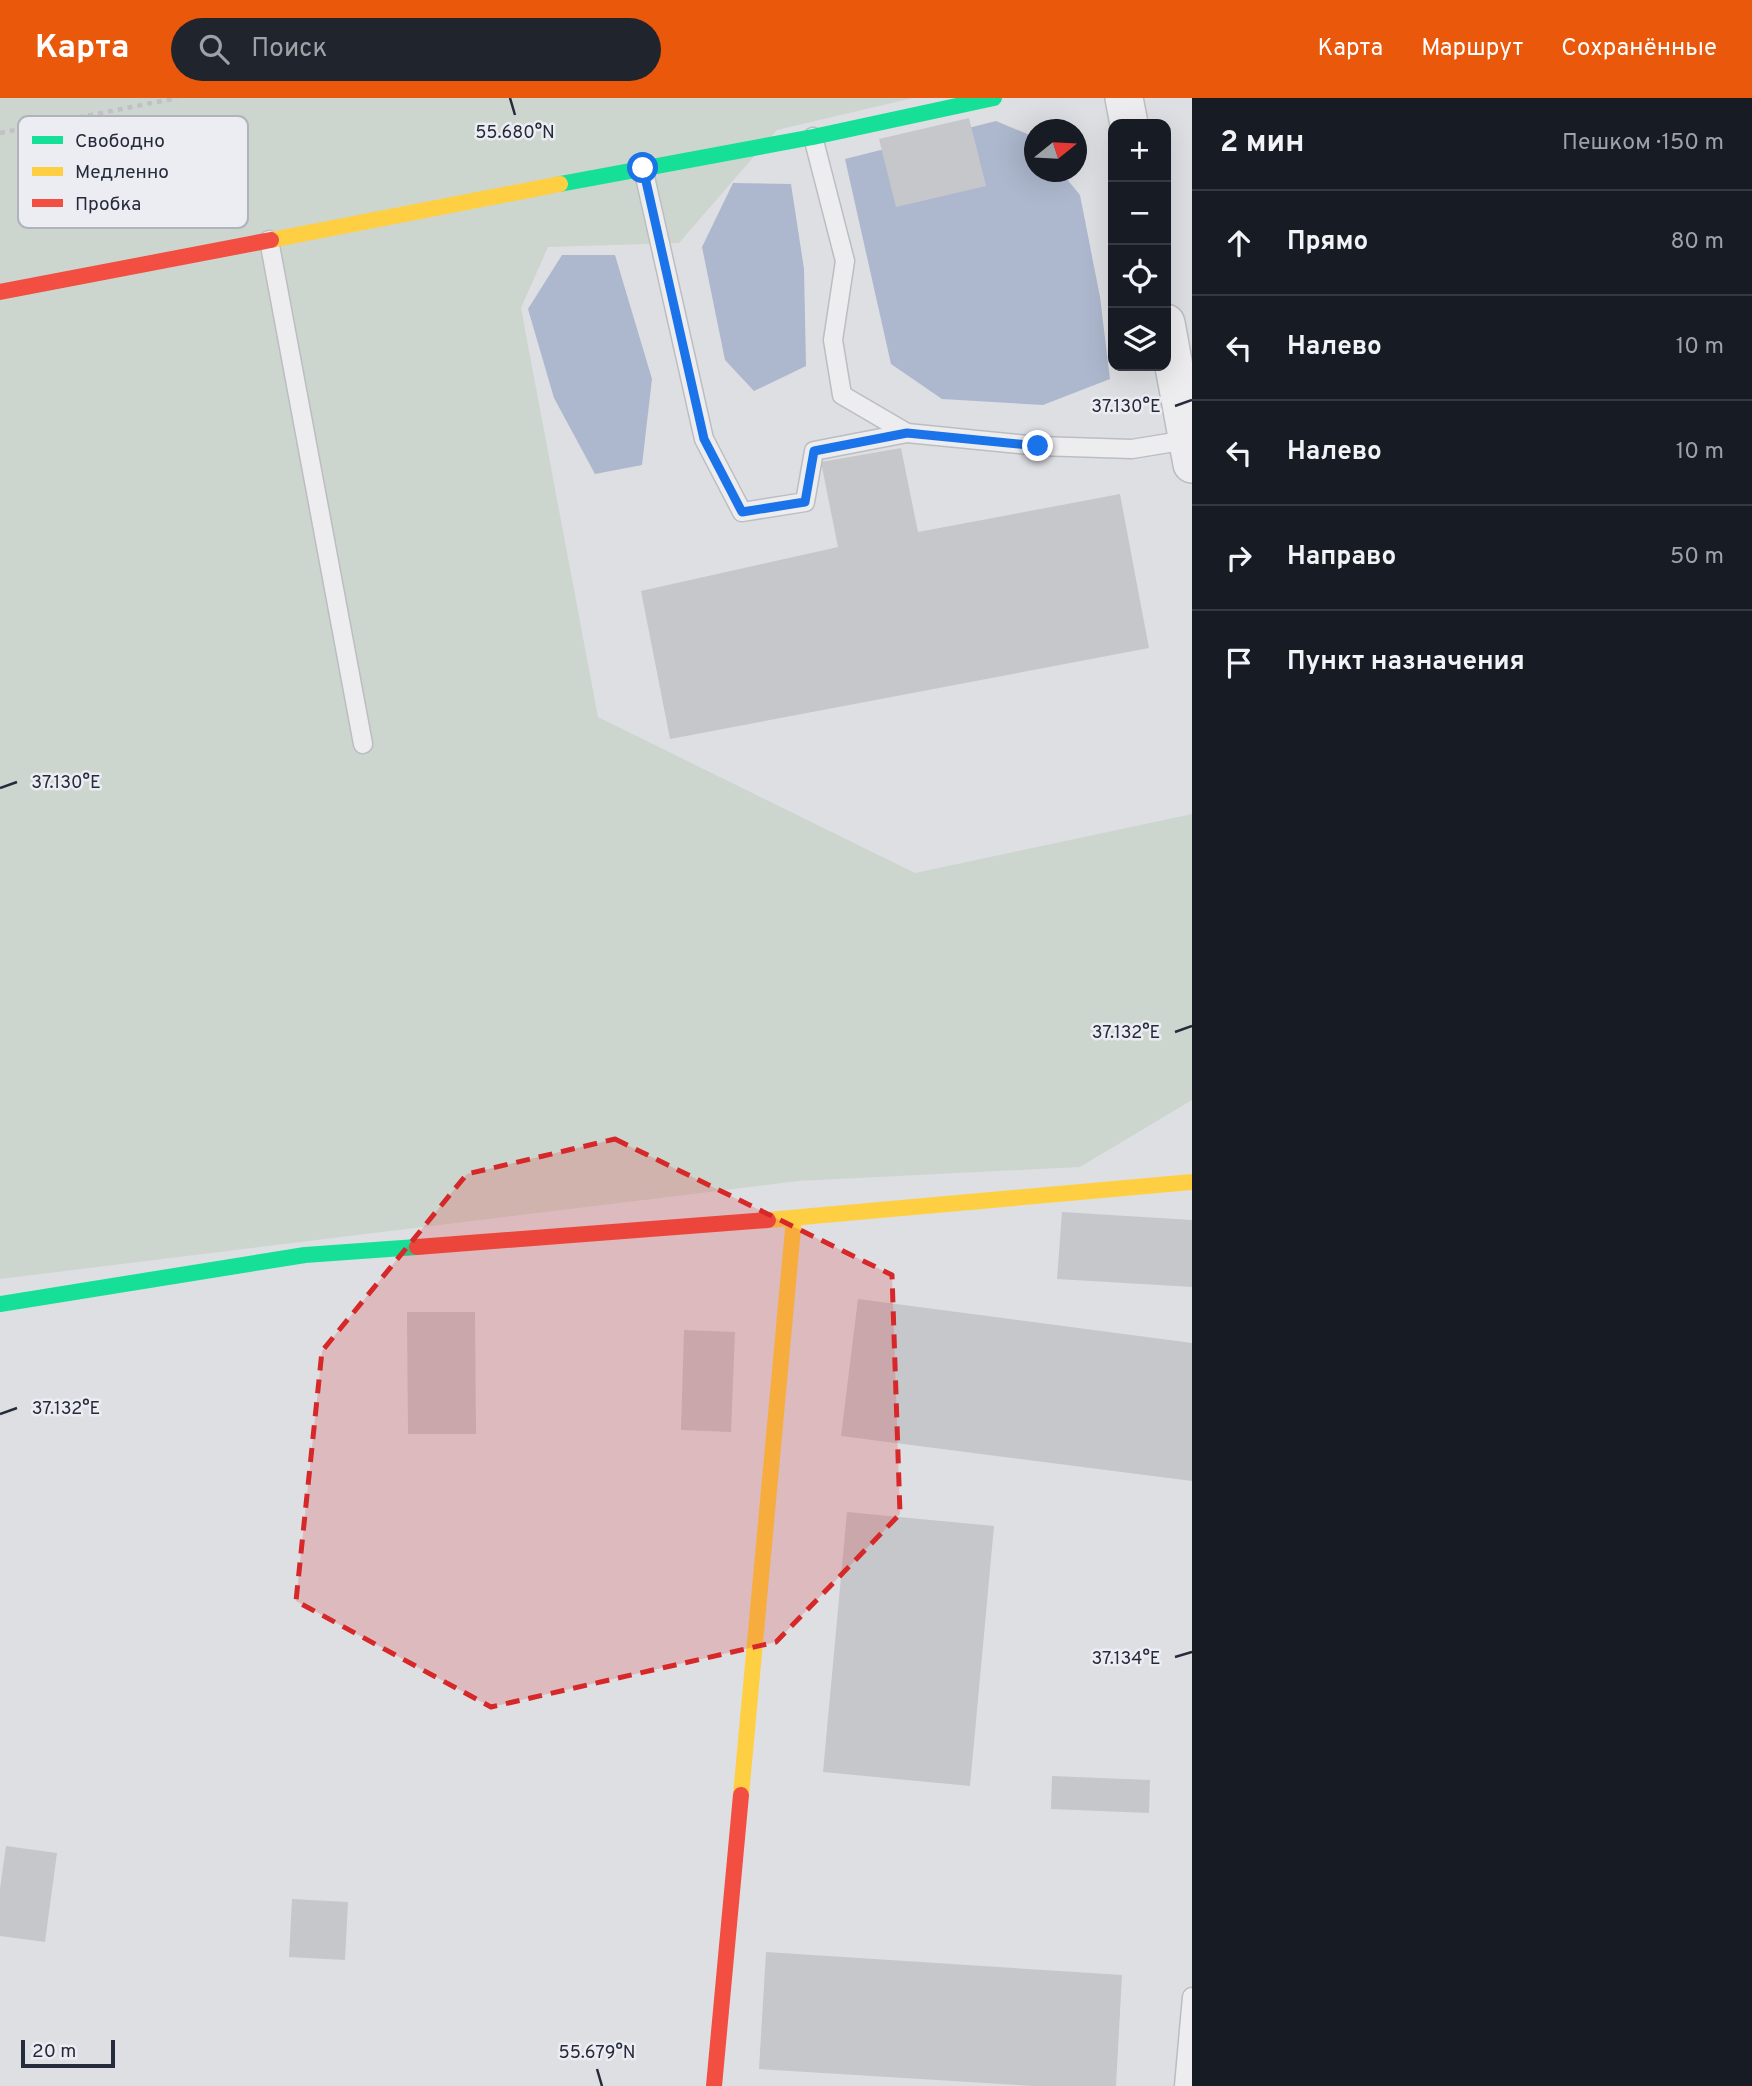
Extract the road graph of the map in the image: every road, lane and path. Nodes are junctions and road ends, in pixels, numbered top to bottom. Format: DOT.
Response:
graph roads {
  1 [pos="177,98"];
  2 [pos="994,98"];
  3 [pos="1124,98"];
  4 [pos="86,116"];
  5 [pos="1128,119"];
  6 [pos="18,129"];
  7 [pos="0,133"];
  8 [pos="813,138"];
  9 [pos="643,168"];
  10 [pos="269,240"];
  11 [pos="0,292"];
  12 [pos="1171,350"];
  13 [pos="907,433"];
  14 [pos="1190,452"];
  15 [pos="363,744"];
  16 [pos="1192,1182"];
  17 [pos="794,1218"];
  18 [pos="0,1304"];
  19 [pos="1192,1997"];
  20 [pos="713,2086"];
  21 [pos="1184,2086"];
  1 -- 4 [label="path"];
  2 -- 8 [label="street"];
  3 -- 5 [label="street"];
  6 -- 7 [label="path"];
  8 -- 9 [label="street"];
  8 -- 13 [label="lane"];
  9 -- 10 [label="street"];
  9 -- 13 [label="lane"];
  10 -- 11 [label="street"];
  10 -- 15 [label="lane"];
  12 -- 14 [label="street"];
  13 -- 14 [label="lane"];
  16 -- 17 [label="street"];
  17 -- 18 [label="street"];
  17 -- 20 [label="street"];
  19 -- 21 [label="lane"];
}
